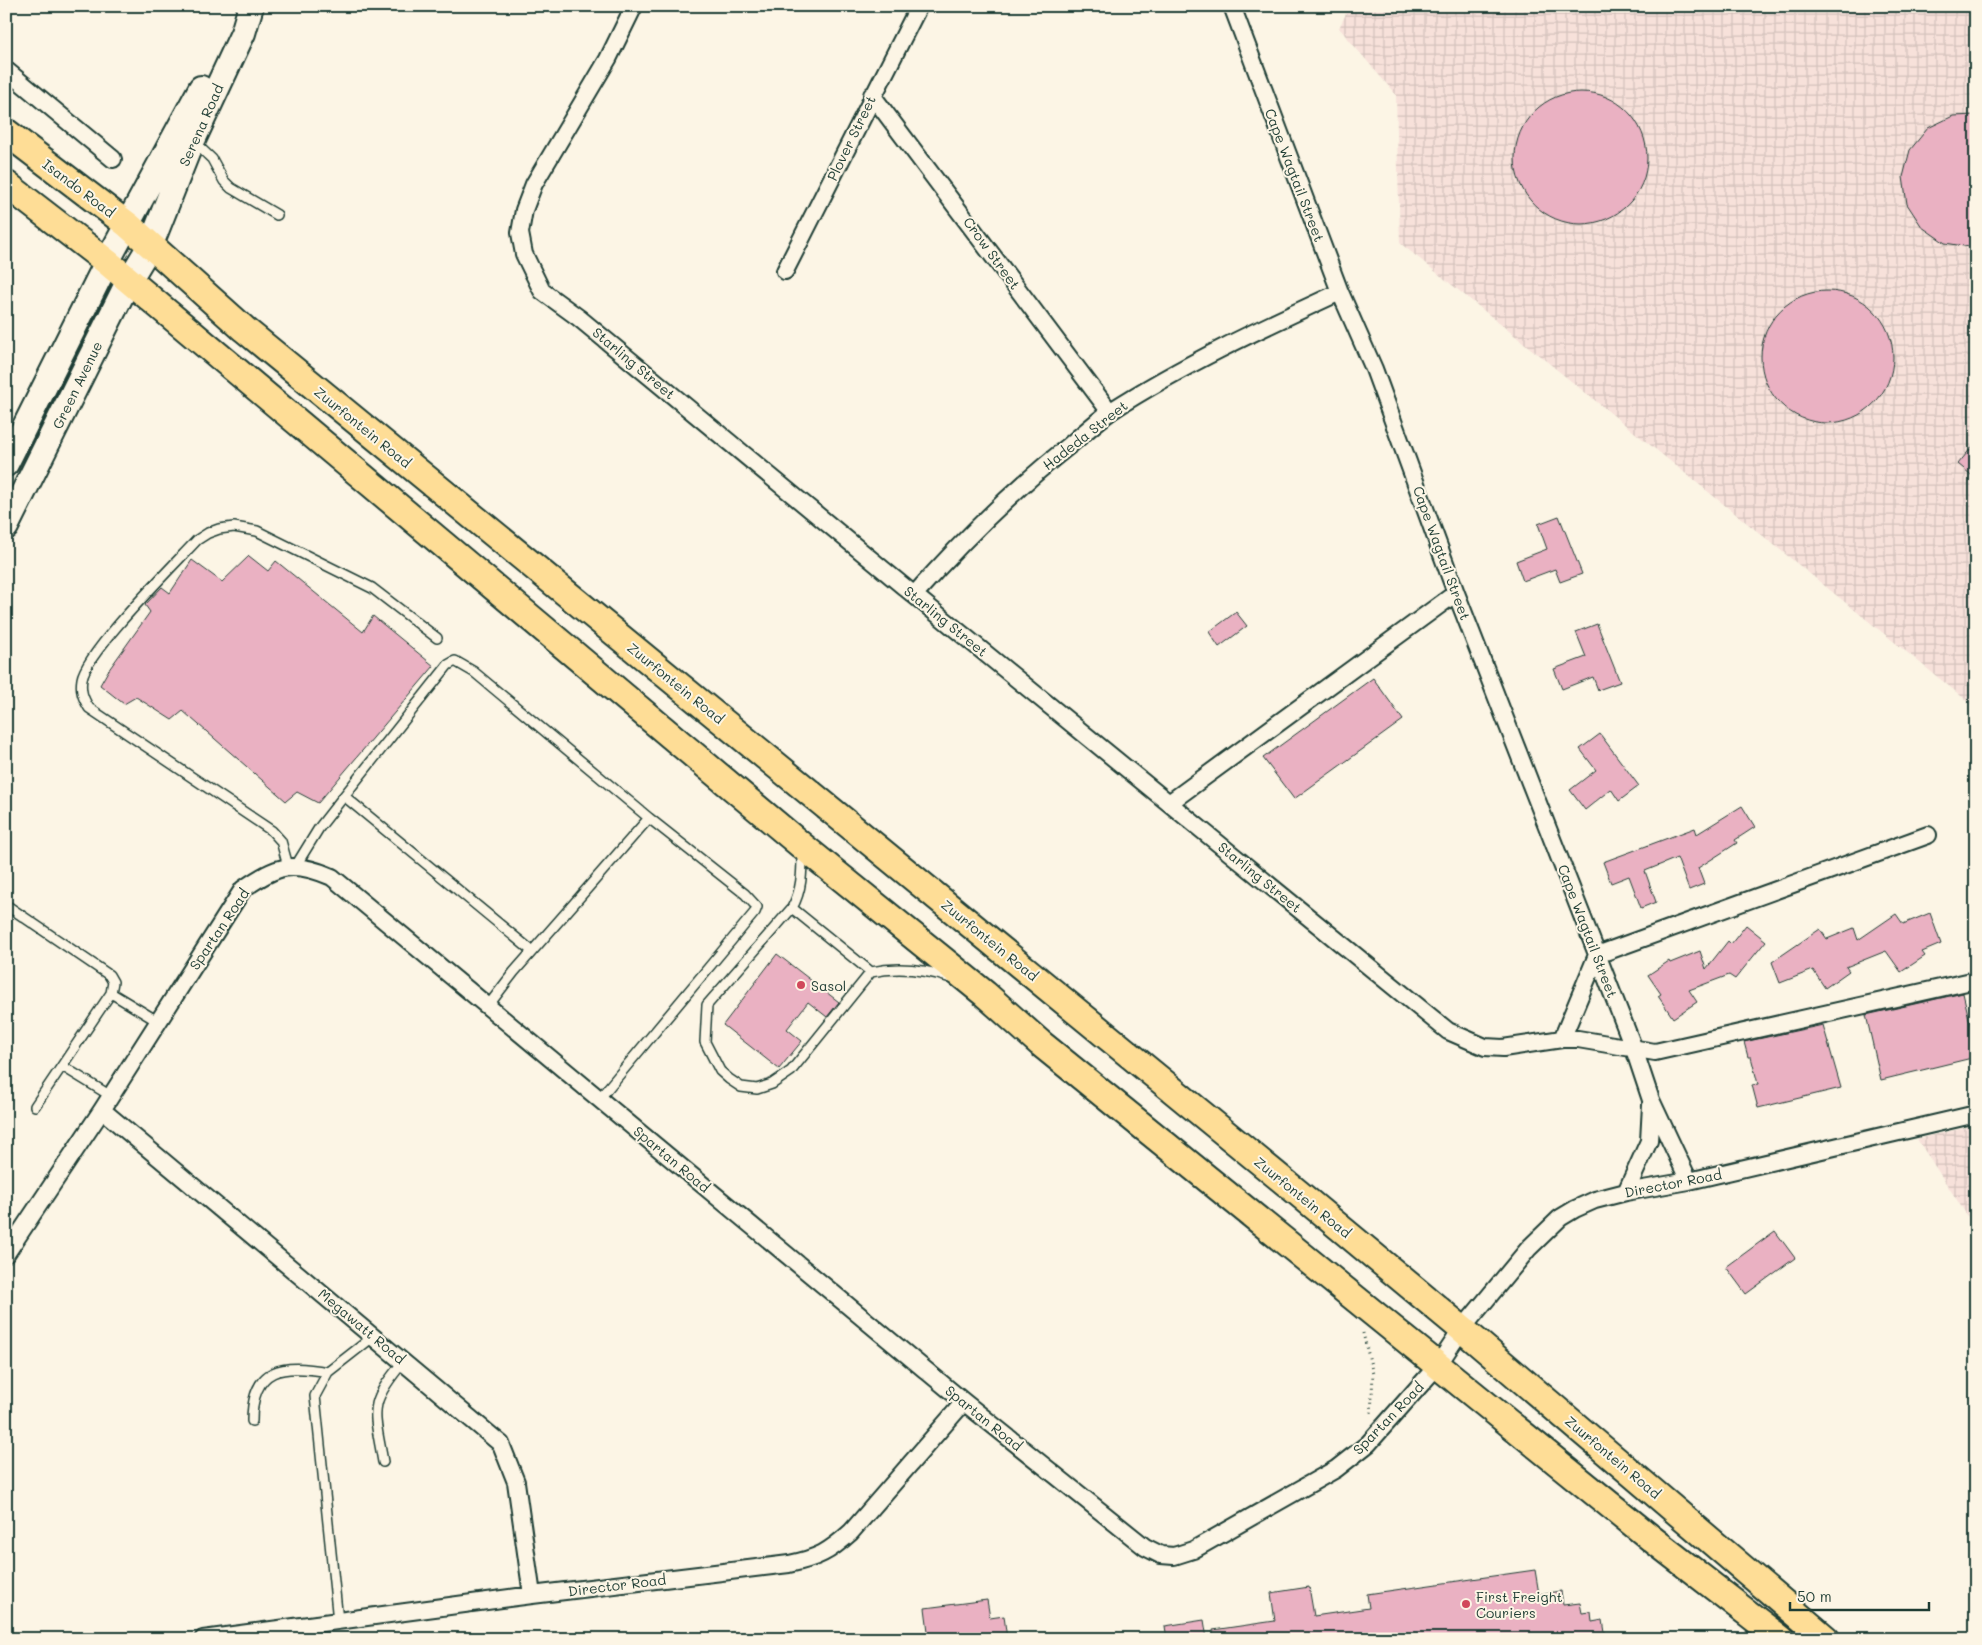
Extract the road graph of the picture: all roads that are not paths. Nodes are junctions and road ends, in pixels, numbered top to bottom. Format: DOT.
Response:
graph roads {
  1 [pos="250,6"];
  2 [pos="634,6"];
  3 [pos="919,6"];
  4 [pos="1232,6"];
  5 [pos="6,70"];
  6 [pos="872,95"];
  7 [pos="6,132"];
  8 [pos="193,141"];
  9 [pos="114,159"];
  10 [pos="6,184"];
  11 [pos="278,215"];
  12 [pos="128,225"];
  13 [pos="151,244"];
  14 [pos="107,262"];
  15 [pos="785,271"];
  16 [pos="128,282"];
  17 [pos="1340,292"];
  18 [pos="1110,412"];
  19 [pos="6,464"];
  20 [pos="6,527"];
  21 [pos="1456,593"];
  22 [pos="914,596"];
  23 [pos="437,638"];
  24 [pos="344,796"];
  25 [pos="1169,804"];
  26 [pos="649,818"];
  27 [pos="1928,835"];
  28 [pos="802,844"];
  29 [pos="291,866"];
  30 [pos="6,905"];
  31 [pos="792,908"];
  32 [pos="532,952"];
  33 [pos="1597,955"];
  34 [pos="871,972"];
  35 [pos="1976,980"];
  36 [pos="111,993"];
  37 [pos="985,994"];
  38 [pos="488,1006"];
  39 [pos="159,1022"];
  40 [pos="1562,1039"];
  41 [pos="1634,1048"];
  42 [pos="62,1066"];
  43 [pos="111,1096"];
  44 [pos="599,1099"];
  45 [pos="1651,1100"];
  46 [pos="35,1106"];
  47 [pos="102,1110"];
  48 [pos="1976,1114"];
  49 [pos="1689,1181"];
  50 [pos="1626,1192"];
  51 [pos="6,1254"];
  52 [pos="1462,1329"];
  53 [pos="374,1336"];
  54 [pos="404,1361"];
  55 [pos="1438,1365"];
  56 [pos="328,1372"];
  57 [pos="964,1402"];
  58 [pos="252,1421"];
  59 [pos="383,1462"];
  60 [pos="532,1595"];
  61 [pos="338,1621"];
  62 [pos="203,1639"];
  63 [pos="1781,1639"];
  64 [pos="1826,1639"];
  1 -- 8 [label="main road, Serena Road"];
  1 -- 12 [label="main road, Serena Road"];
  2 -- 22 [label="street, Starling Street"];
  3 -- 6 [label="street, Plover Street"];
  4 -- 17 [label="street, Cape Wagtail Street"];
  5 -- 9 [label="street"];
  6 -- 15 [label="street, Plover Street"];
  6 -- 18 [label="street, Crow Street"];
  7 -- 12 [label="main road, Isando Road"];
  8 -- 11 [label="lane"];
  8 -- 13 [label="main road, Serena Road"];
  10 -- 14 [label="main road"];
  12 -- 13 [label="main road, Isando Road"];
  12 -- 14 [label="main road, Green Avenue"];
  13 -- 16 [label="main road, Green Avenue"];
  13 -- 52 [label="main road, Zuurfontein Road"];
  14 -- 16 [label="main road"];
  14 -- 19 [label="main road, Green Avenue"];
  16 -- 20 [label="main road, Green Avenue"];
  16 -- 28 [label="main road"];
  17 -- 18 [label="street, Hadeda Street"];
  17 -- 21 [label="street, Cape Wagtail Street"];
  18 -- 22 [label="street, Hadeda Street"];
  21 -- 25 [label="street"];
  21 -- 33 [label="street, Cape Wagtail Street"];
  22 -- 25 [label="street, Starling Street"];
  23 -- 29 [label="lane"];
  24 -- 26 [label="lane"];
  24 -- 29 [label="lane"];
  24 -- 32 [label="lane"];
  25 -- 40 [label="street, Starling Street"];
  26 -- 32 [label="lane"];
  26 -- 44 [label="lane"];
  27 -- 33 [label="street"];
  28 -- 31 [label="lane"];
  28 -- 37 [label="main road"];
  29 -- 38 [label="street, Spartan Road"];
  29 -- 39 [label="street, Spartan Road"];
  30 -- 36 [label="lane"];
  31 -- 34 [label="lane"];
  31 -- 34 [label="lane"];
  32 -- 38 [label="lane"];
  33 -- 40 [label="street"];
  33 -- 41 [label="street, Cape Wagtail Street"];
  34 -- 37 [label="lane"];
  35 -- 41 [label="street, Starling Street"];
  36 -- 39 [label="lane"];
  36 -- 42 [label="lane"];
  37 -- 55 [label="main road"];
  38 -- 44 [label="street, Spartan Road"];
  39 -- 43 [label="street, Spartan Road"];
  40 -- 41 [label="street, Starling Street"];
  41 -- 45 [label="street, Cape Wagtail Street"];
  42 -- 43 [label="lane"];
  42 -- 46 [label="lane"];
  43 -- 47 [label="street, Spartan Road"];
  44 -- 57 [label="street, Spartan Road"];
  45 -- 49 [label="street"];
  45 -- 50 [label="street"];
  47 -- 51 [label="street, Spartan Road"];
  47 -- 53 [label="street, Megawatt Road"];
  48 -- 49 [label="street, Director Road"];
  49 -- 50 [label="street, Director Road"];
  50 -- 52 [label="street, Director Road"];
  52 -- 55 [label="street, Director Road"];
  52 -- 64 [label="main road, Zuurfontein Road"];
  53 -- 54 [label="street, Megawatt Road"];
  53 -- 56 [label="lane"];
  54 -- 59 [label="lane"];
  54 -- 60 [label="street, Megawatt Road"];
  55 -- 57 [label="street, Spartan Road"];
  55 -- 63 [label="main road"];
  56 -- 58 [label="lane"];
  56 -- 61 [label="lane"];
  57 -- 60 [label="street, Director Road"];
  60 -- 61 [label="street, Director Road"];
  61 -- 62 [label="street, Director Road"];
}
